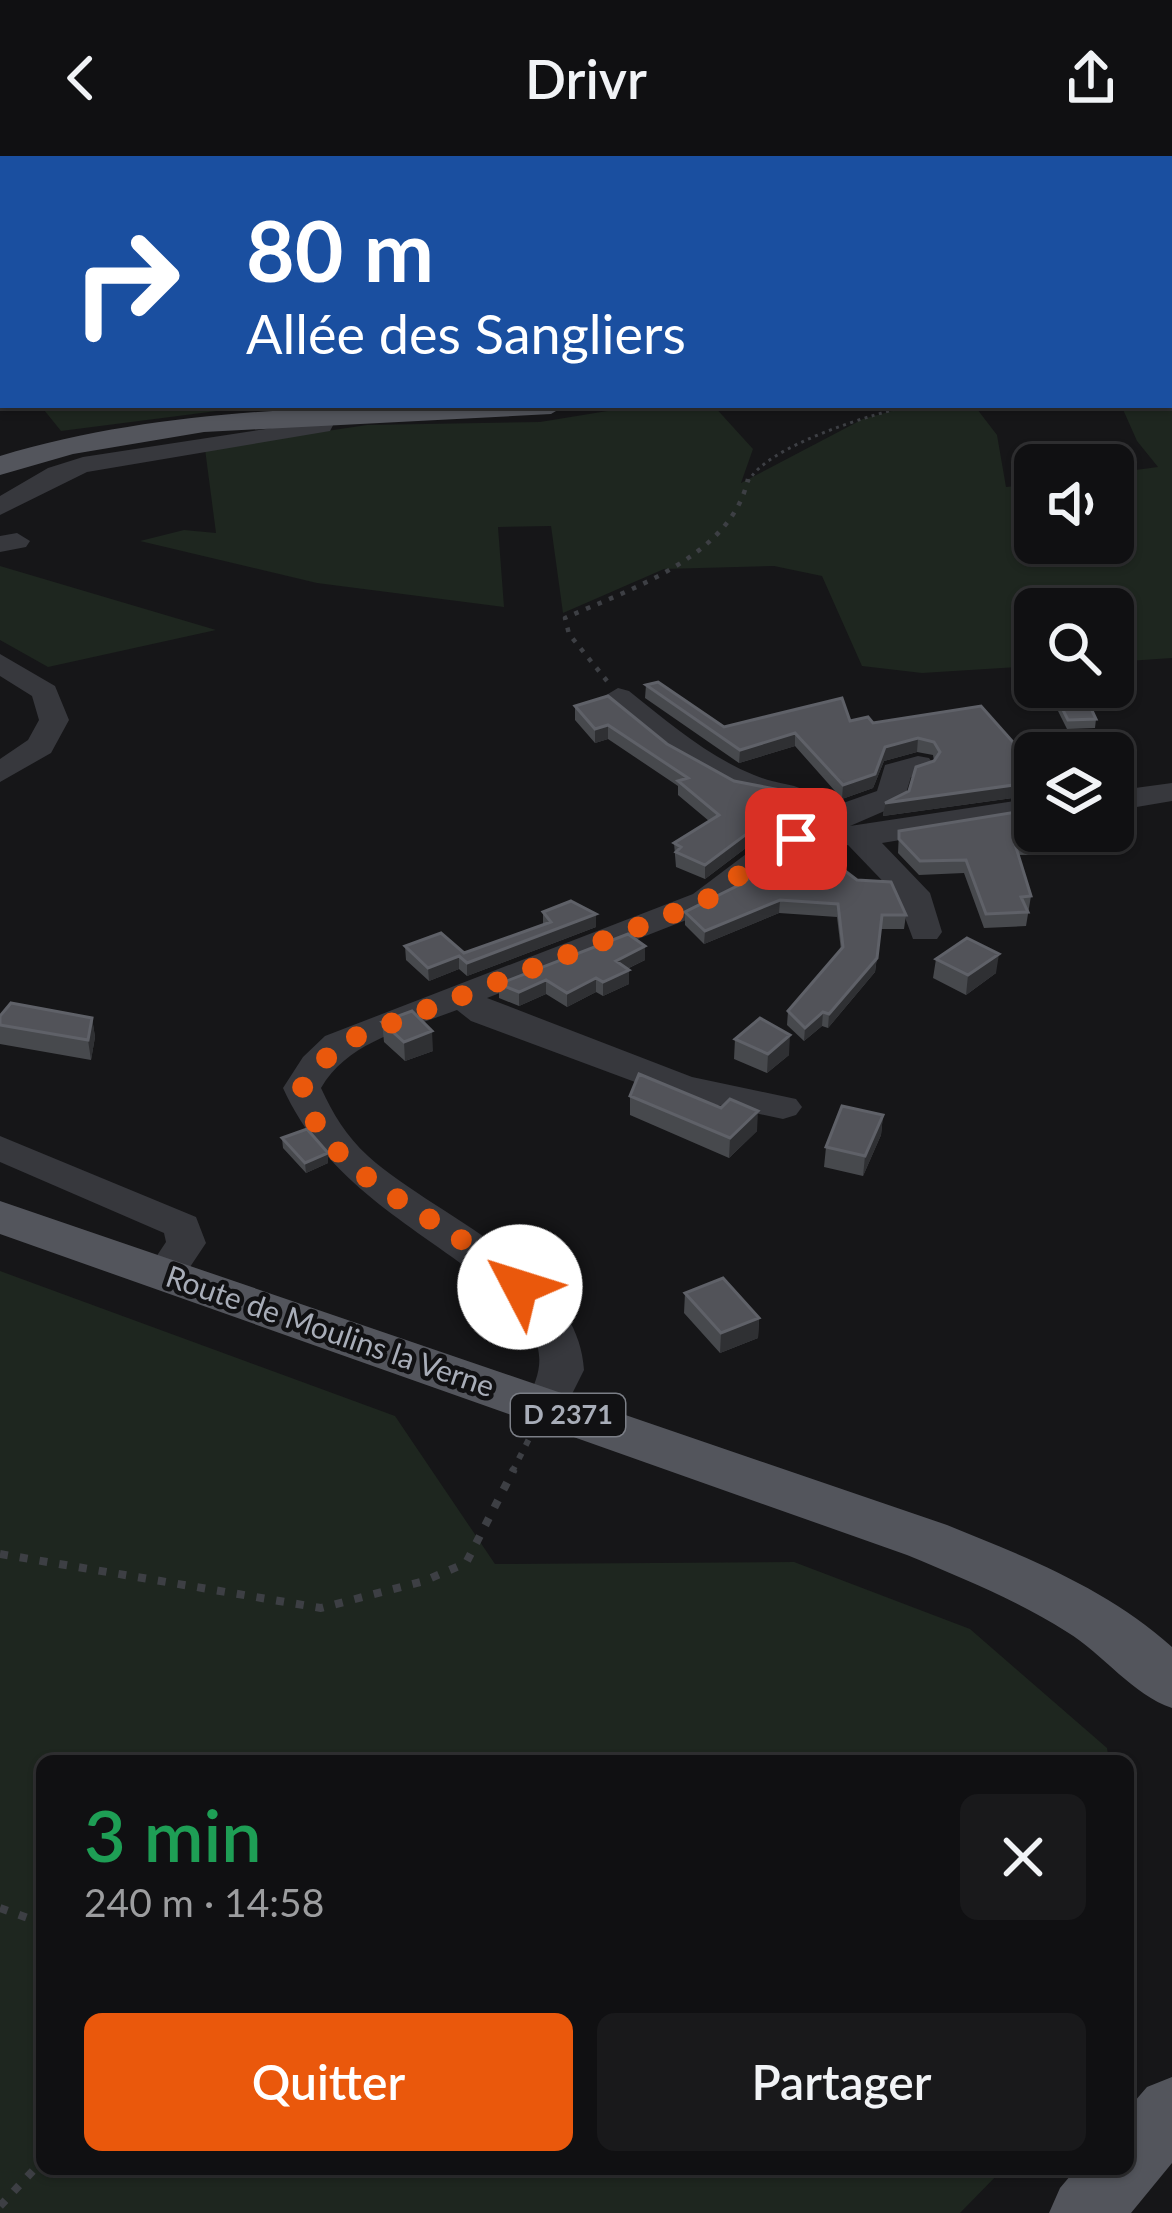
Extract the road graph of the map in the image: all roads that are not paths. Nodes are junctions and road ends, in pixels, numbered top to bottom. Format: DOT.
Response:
graph roads {
  1 [pos="467,408"];
  2 [pos="327,413"];
  3 [pos="0,466"];
  4 [pos="0,507"];
  5 [pos="0,663"];
  6 [pos="618,697"];
  7 [pos="918,765"];
  8 [pos="0,772"];
  9 [pos="1172,792"];
  10 [pos="1134,798"];
  11 [pos="1014,812"];
  12 [pos="840,829"];
  13 [pos="925,932"];
  14 [pos="464,997"];
  15 [pos="783,1107"];
  16 [pos="0,1148"];
  17 [pos="0,1217"];
  18 [pos="164,1275"];
  19 [pos="545,1407"];
  20 [pos="1172,1684"];
  21 [pos="1172,2110"];
  22 [pos="1134,2155"];
  23 [pos="1117,2175"];
  24 [pos="1085,2213"];
  1 -- 2 [label="main road"];
  2 -- 3 [label="main road"];
  2 -- 4 [label="street"];
  5 -- 8 [label="street"];
  6 -- 12 [label="street"];
  7 -- 12 [label="street"];
  9 -- 10 [label="street"];
  11 -- 12 [label="street"];
  12 -- 13 [label="street"];
  12 -- 14 [label="street"];
  14 -- 15 [label="street"];
  14 -- 19 [label="street"];
  16 -- 18 [label="street"];
  17 -- 18 [label="main road, Route de Moulins la Verne / D 2371"];
  18 -- 19 [label="main road, Route de Moulins la Verne / D 2371"];
  19 -- 20 [label="main road, Route de Moulins la Verne / D 2371"];
  21 -- 22 [label="main road"];
  23 -- 24 [label="main road"];
}
